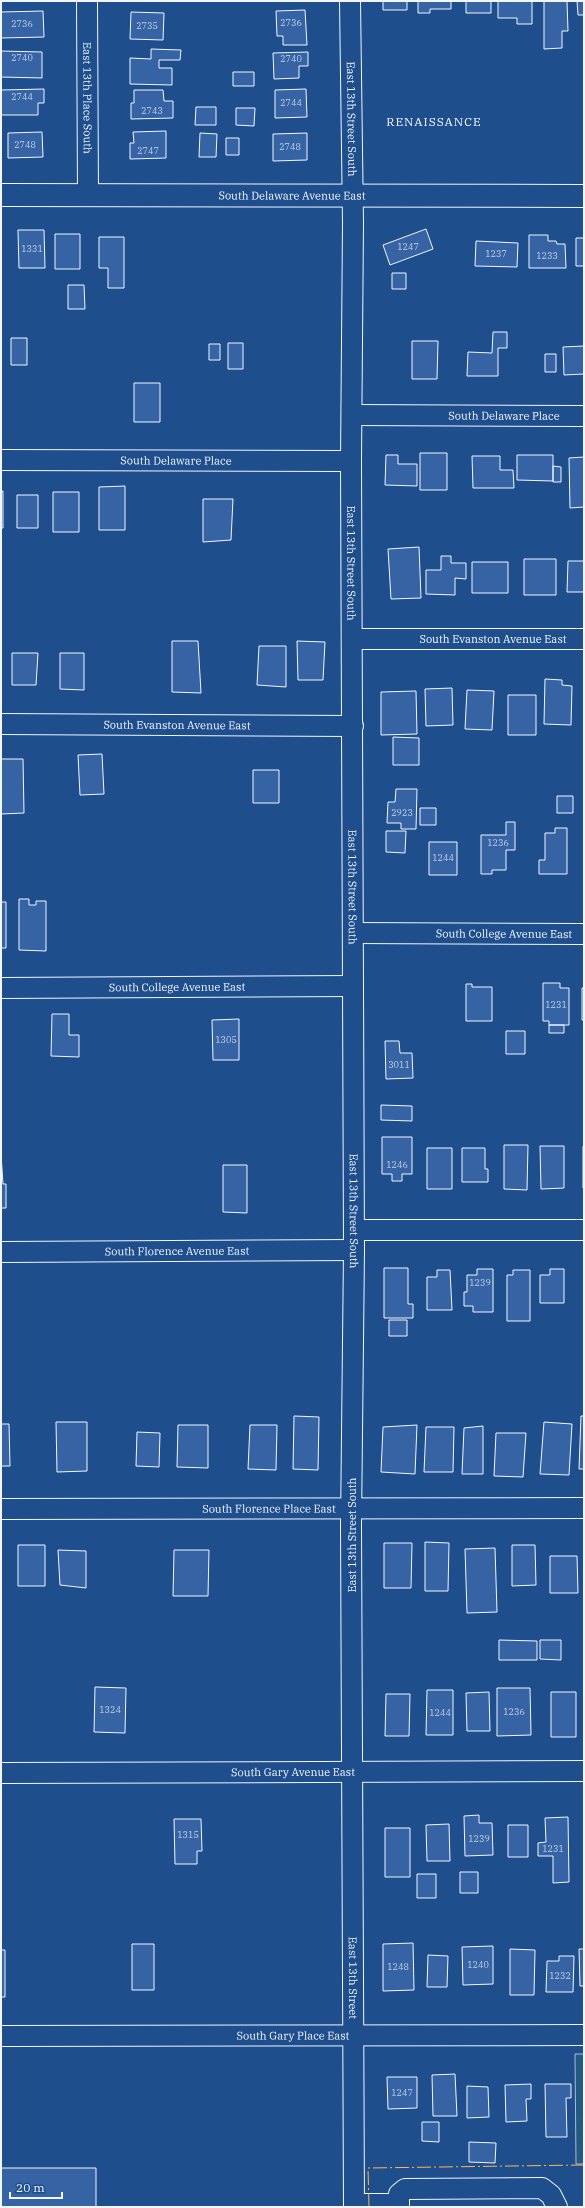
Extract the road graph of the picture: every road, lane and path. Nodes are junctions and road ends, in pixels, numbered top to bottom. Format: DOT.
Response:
graph roads {
  1 [pos="87,1"];
  2 [pos="350,1"];
  3 [pos="88,194"];
  4 [pos="1,195"];
  5 [pos="352,196"];
  6 [pos="584,196"];
  7 [pos="352,415"];
  8 [pos="584,416"];
  9 [pos="1,460"];
  10 [pos="351,461"];
  11 [pos="353,639"];
  12 [pos="584,639"];
  13 [pos="1,724"];
  14 [pos="353,726"];
  15 [pos="353,933"];
  16 [pos="584,934"];
  17 [pos="353,986"];
  18 [pos="1,988"];
  19 [pos="354,1230"];
  20 [pos="584,1230"];
  21 [pos="354,1250"];
  22 [pos="1,1252"];
  23 [pos="352,1508"];
  24 [pos="584,1508"];
  25 [pos="1,1509"];
  26 [pos="584,1771"];
  27 [pos="1,1773"];
  28 [pos="352,1773"];
  29 [pos="584,2035"];
  30 [pos="1,2036"];
  31 [pos="354,2036"];
  32 [pos="354,2206"];
  33 [pos="399,2206"];
  34 [pos="557,2207"];
  1 -- 3 [label="street, East 13th Place South"];
  2 -- 5 [label="street, East 13th Street South"];
  3 -- 4 [label="main road, South Delaware Avenue East"];
  3 -- 5 [label="main road, South Delaware Avenue East"];
  5 -- 6 [label="main road, South Delaware Avenue East"];
  5 -- 7 [label="street, East 13th Street South"];
  7 -- 8 [label="street, South Delaware Place"];
  7 -- 10 [label="street, East 13th Street South"];
  9 -- 10 [label="street, South Delaware Place"];
  10 -- 11 [label="street, East 13th Street South"];
  11 -- 12 [label="street, South Evanston Avenue East"];
  11 -- 14 [label="street, East 13th Street South"];
  13 -- 14 [label="street, South Evanston Avenue East"];
  14 -- 15 [label="street, East 13th Street South"];
  15 -- 16 [label="street, South College Avenue East"];
  15 -- 17 [label="street, East 13th Street South"];
  17 -- 18 [label="street, South College Avenue East"];
  17 -- 19 [label="street, East 13th Street South"];
  19 -- 20 [label="street"];
  19 -- 21 [label="street, East 13th Street South"];
  21 -- 22 [label="street, South Florence Avenue East"];
  21 -- 23 [label="street, East 13th Street South"];
  23 -- 24 [label="street, South Florence Place East"];
  23 -- 25 [label="street, South Florence Place East"];
  23 -- 28 [label="street, East 13th Street South"];
  26 -- 28 [label="street, South Gary Avenue East"];
  27 -- 28 [label="street, South Gary Avenue East"];
  28 -- 31 [label="street, East 13th Street"];
  29 -- 31 [label="street, South Gary Place East"];
  30 -- 31 [label="street, South Gary Place East"];
  31 -- 32 [label="street, East 13th Street"];
  32 -- 33 [label="street"];
  33 -- 34 [label="street"];
}
